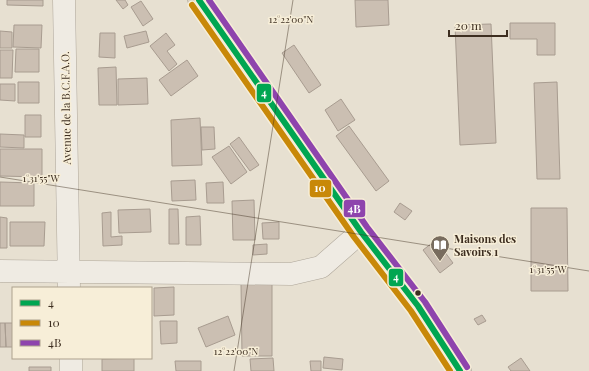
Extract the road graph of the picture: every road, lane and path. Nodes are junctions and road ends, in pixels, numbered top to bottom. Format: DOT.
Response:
graph roads {
  1 [pos="64,0"];
  2 [pos="199,0"];
  3 [pos="361,232"];
  4 [pos="0,271"];
  5 [pos="69,280"];
  6 [pos="71,359"];
  7 [pos="71,371"];
  8 [pos="460,371"];
  1 -- 5 [label="street, Avenue de la B.C.F.A.O."];
  2 -- 3 [label="highway"];
  3 -- 5 [label="street"];
  3 -- 8 [label="highway"];
  4 -- 5 [label="street"];
  6 -- 7 [label="street"];
}
